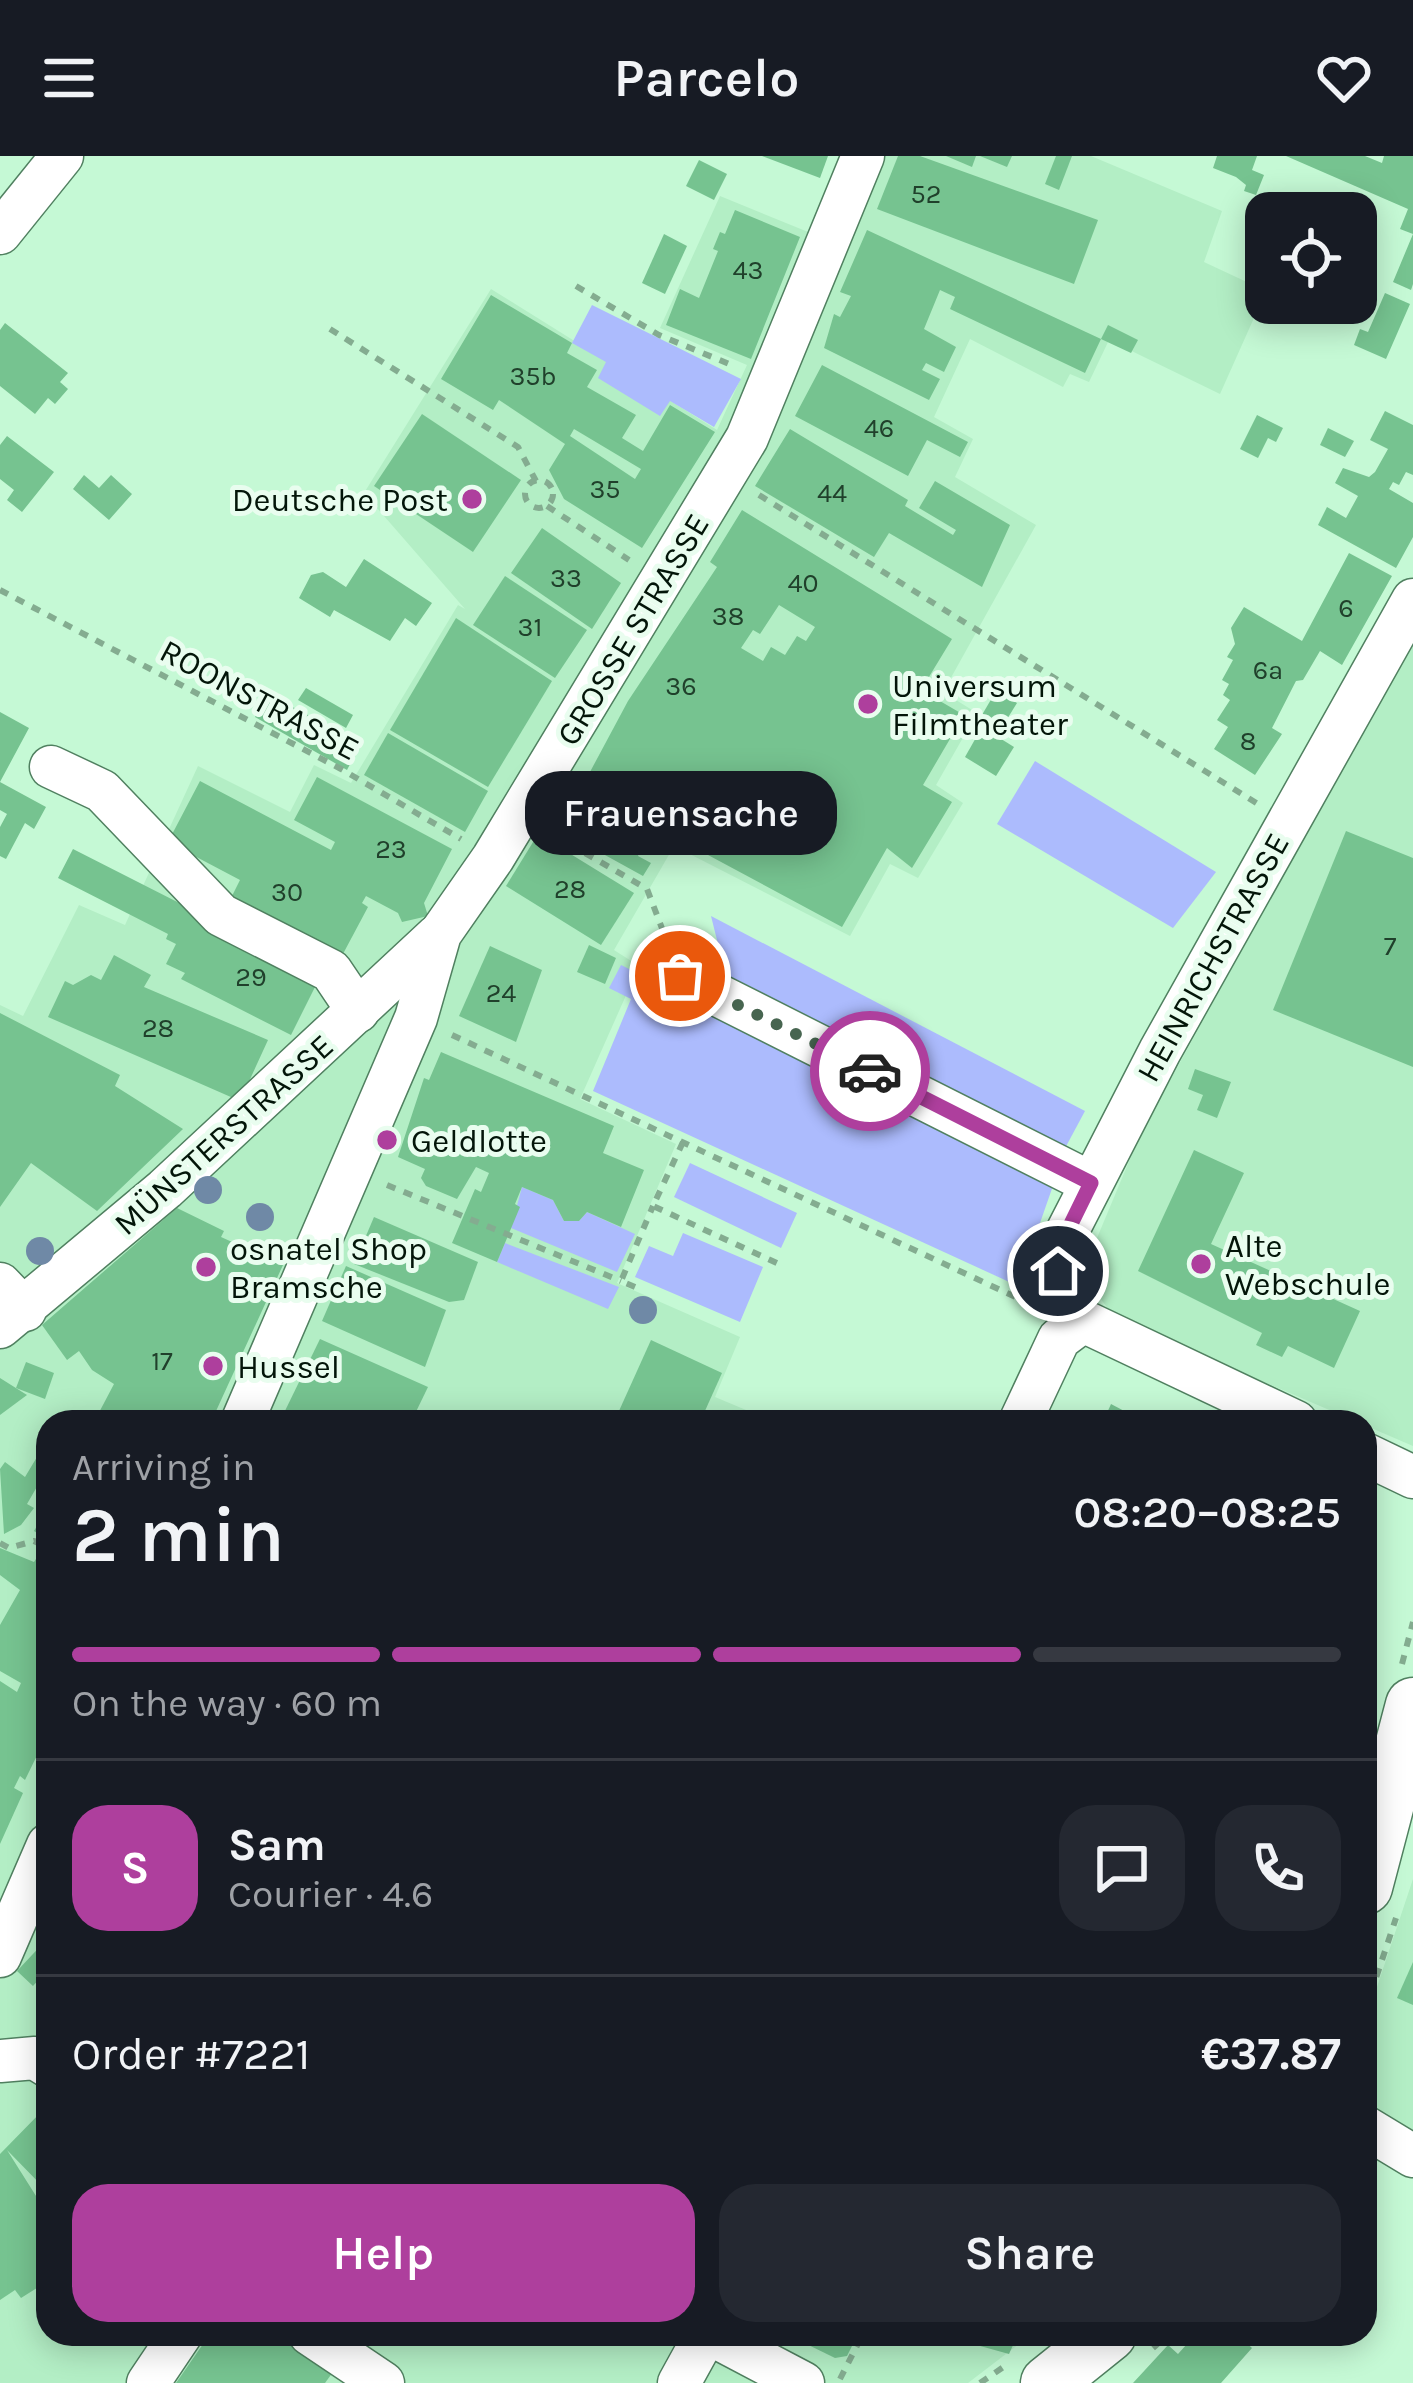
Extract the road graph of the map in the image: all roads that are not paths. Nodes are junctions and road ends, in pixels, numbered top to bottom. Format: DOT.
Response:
graph roads {
  1 [pos="62,156"];
  2 [pos="863,156"];
  3 [pos="0,233"];
  4 [pos="1413,600"];
  5 [pos="51,766"];
  6 [pos="440,934"];
  7 [pos="680,976"];
  8 [pos="358,1011"];
  9 [pos="1091,1183"];
  10 [pos="8,1307"];
  11 [pos="1072,1309"];
  12 [pos="247,1410"];
  13 [pos="1026,1410"];
  14 [pos="1272,1410"];
  15 [pos="1377,1460"];
  16 [pos="1413,1477"];
  17 [pos="1413,1705"];
  18 [pos="36,1873"];
  19 [pos="1383,1896"];
  20 [pos="0,1956"];
  21 [pos="36,2059"];
  22 [pos="0,2061"];
  23 [pos="1377,2134"];
  24 [pos="1413,2156"];
  25 [pos="174,2346"];
  26 [pos="328,2346"];
  27 [pos="701,2346"];
  28 [pos="731,2346"];
  29 [pos="1094,2346"];
  30 [pos="148,2382"];
  31 [pos="383,2383"];
  32 [pos="679,2383"];
  33 [pos="803,2383"];
  34 [pos="1048,2383"];
  1 -- 3 [label="street"];
  2 -- 6 [label="street, GROSSE STRASSE"];
  4 -- 9 [label="street, HEINRICHSTRASSE"];
  5 -- 8 [label="street"];
  6 -- 8 [label="street, MÜNSTERSTRASSE"];
  6 -- 12 [label="street, GROSSE STRASSE"];
  7 -- 9 [label="street"];
  8 -- 10 [label="street, MÜNSTERSTRASSE"];
  9 -- 11 [label="street, HEINRICHSTRASSE"];
  11 -- 13 [label="street"];
  11 -- 14 [label="street"];
  15 -- 16 [label="street"];
  17 -- 19 [label="main road"];
  18 -- 20 [label="street"];
  21 -- 22 [label="street"];
  23 -- 24 [label="street"];
  25 -- 30 [label="street"];
  26 -- 31 [label="street"];
  27 -- 32 [label="street"];
  28 -- 33 [label="street"];
  29 -- 34 [label="main road"];
}
